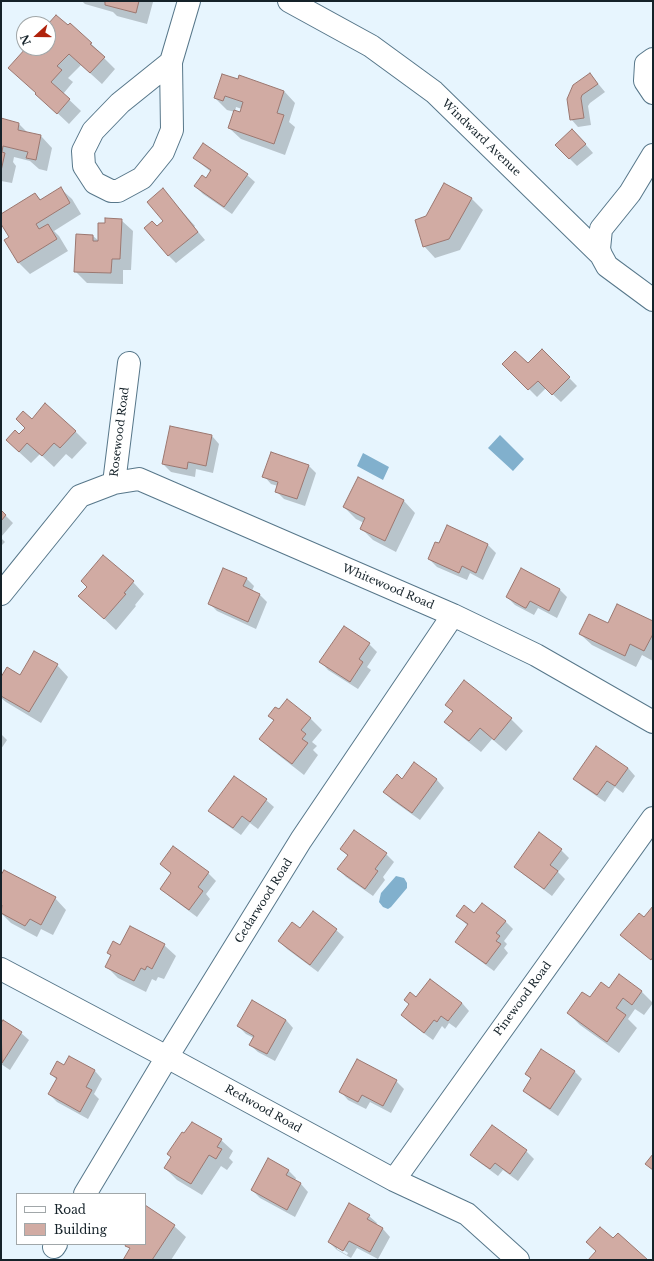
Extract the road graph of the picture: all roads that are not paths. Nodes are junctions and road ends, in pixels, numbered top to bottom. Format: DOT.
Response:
graph roads {
  1 [pos="189,1"];
  2 [pos="289,1"];
  3 [pos="653,59"];
  4 [pos="171,62"];
  5 [pos="653,93"];
  6 [pos="653,155"];
  7 [pos="601,255"];
  8 [pos="653,300"];
  9 [pos="129,363"];
  10 [pos="114,483"];
  11 [pos="1,594"];
  12 [pos="453,615"];
  13 [pos="653,722"];
  14 [pos="653,818"];
  15 [pos="1,969"];
  16 [pos="167,1057"];
  17 [pos="394,1180"];
  18 [pos="86,1193"];
  19 [pos="518,1260"];
  1 -- 4 [label="street"];
  2 -- 7 [label="street, Windward Avenue"];
  3 -- 5 [label="street"];
  4 -- 4 [label="street"];
  6 -- 7 [label="street"];
  7 -- 8 [label="street, Windward Avenue"];
  9 -- 10 [label="street, Rosewood Road"];
  10 -- 11 [label="street, Rosewood Road"];
  10 -- 12 [label="street, Whitewood Road"];
  12 -- 13 [label="street, Whitewood Road"];
  12 -- 16 [label="street, Cedarwood Road"];
  14 -- 17 [label="street, Pinewood Road"];
  15 -- 16 [label="street, Redwood Road"];
  16 -- 17 [label="street, Redwood Road"];
  16 -- 18 [label="street, Cedarwood Road"];
  17 -- 19 [label="street, Redwood Road"];
}
